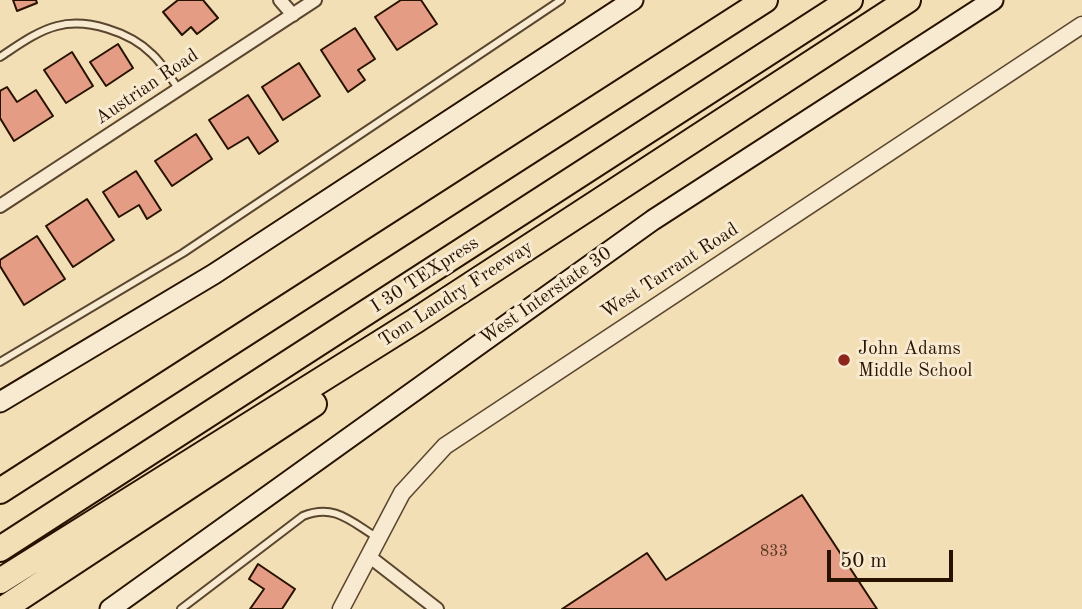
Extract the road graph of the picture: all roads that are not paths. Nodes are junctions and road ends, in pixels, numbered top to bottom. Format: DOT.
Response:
graph roads {
  1 [pos="280,0"];
  2 [pos="315,0"];
  3 [pos="561,0"];
  4 [pos="634,0"];
  5 [pos="765,0"];
  6 [pos="850,0"];
  7 [pos="908,0"];
  8 [pos="993,0"];
  9 [pos="293,15"];
  10 [pos="1082,25"];
  11 [pos="0,57"];
  12 [pos="178,88"];
  13 [pos="0,206"];
  14 [pos="415,321"];
  15 [pos="0,362"];
  16 [pos="0,402"];
  17 [pos="0,491"];
  18 [pos="379,539"];
  19 [pos="0,549"];
  20 [pos="370,557"];
  21 [pos="0,581"];
  22 [pos="3,609"];
  23 [pos="110,609"];
  24 [pos="181,609"];
  25 [pos="341,609"];
  26 [pos="437,609"];
  1 -- 9 [label="street"];
  2 -- 9 [label="street, Austrian Road"];
  3 -- 15 [label="lane"];
  4 -- 16 [label="main road"];
  5 -- 17 [label="highway"];
  6 -- 19 [label="highway, I 30 TEXpress"];
  7 -- 14 [label="highway, Tom Landry Freeway"];
  8 -- 23 [label="main road, West Interstate 30"];
  9 -- 12 [label="street, Austrian Road"];
  10 -- 18 [label="street, West Tarrant Road"];
  11 -- 12 [label="lane"];
  12 -- 13 [label="street, Austrian Road"];
  14 -- 21 [label="highway, Tom Landry Freeway"];
  14 -- 22 [label="highway"];
  18 -- 20 [label="street, West Tarrant Road"];
  18 -- 24 [label="lane"];
  20 -- 25 [label="street, West Tarrant Road"];
  20 -- 26 [label="street"];
}
